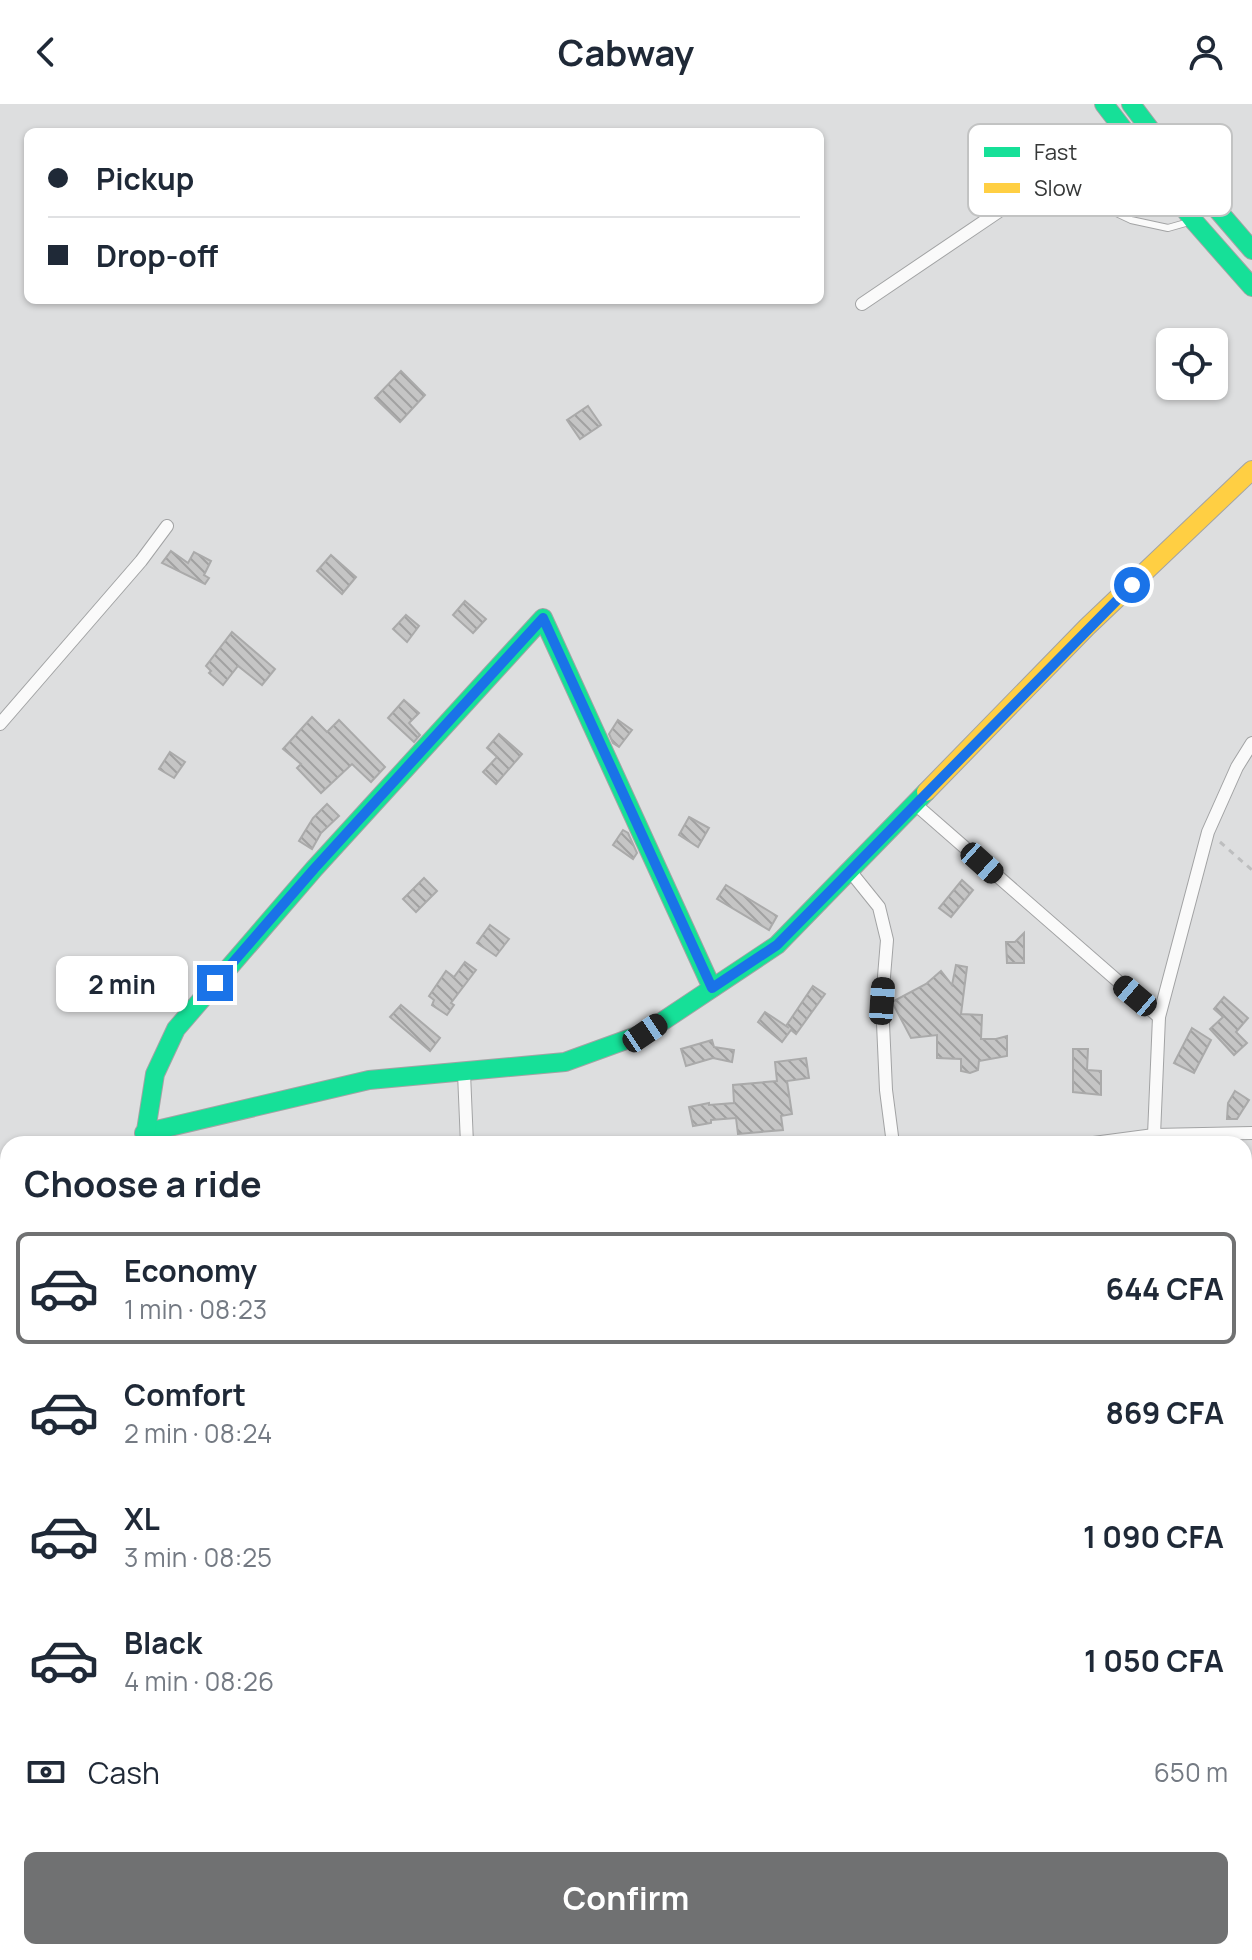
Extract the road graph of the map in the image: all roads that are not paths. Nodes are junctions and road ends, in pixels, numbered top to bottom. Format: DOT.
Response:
graph roads {
  1 [pos="1104,104"];
  2 [pos="1131,104"];
  3 [pos="1119,124"];
  4 [pos="1146,124"];
  5 [pos="992,216"];
  6 [pos="1122,216"];
  7 [pos="1190,216"];
  8 [pos="1223,216"];
  9 [pos="1193,220"];
  10 [pos="1252,250"];
  11 [pos="1252,287"];
  12 [pos="862,304"];
  13 [pos="1252,470"];
  14 [pos="167,526"];
  15 [pos="0,724"];
  16 [pos="1252,743"];
  17 [pos="915,804"];
  18 [pos="850,871"];
  19 [pos="712,988"];
  20 [pos="1159,1017"];
  21 [pos="464,1073"];
  22 [pos="1252,1133"];
  23 [pos="1154,1135"];
  24 [pos="145,1136"];
  25 [pos="155,1136"];
  26 [pos="467,1136"];
  27 [pos="892,1136"];
  28 [pos="1146,1136"];
  29 [pos="1163,1136"];
  30 [pos="1222,1136"];
  1 -- 3 [label="main road"];
  2 -- 4 [label="main road"];
  5 -- 12 [label="street"];
  6 -- 9 [label="lane"];
  7 -- 9 [label="main road"];
  8 -- 10 [label="main road"];
  9 -- 11 [label="main road"];
  13 -- 17 [label="main road"];
  14 -- 15 [label="street"];
  16 -- 20 [label="street"];
  17 -- 18 [label="main road"];
  17 -- 20 [label="street"];
  18 -- 19 [label="main road"];
  18 -- 27 [label="street"];
  19 -- 21 [label="main road"];
  19 -- 24 [label="main road"];
  20 -- 23 [label="street"];
  21 -- 25 [label="main road"];
  21 -- 26 [label="street"];
  22 -- 30 [label="street"];
  23 -- 28 [label="street"];
  23 -- 29 [label="street"];
}
